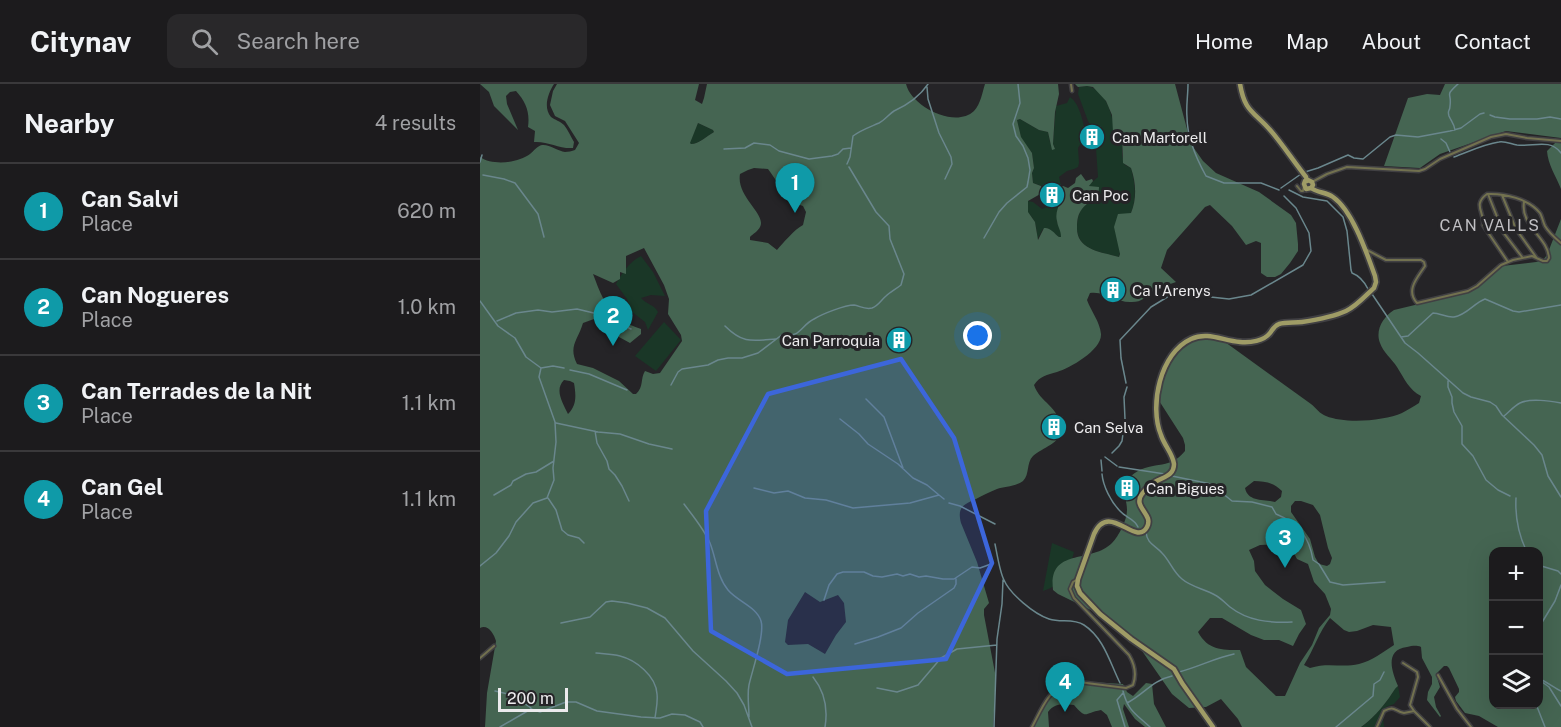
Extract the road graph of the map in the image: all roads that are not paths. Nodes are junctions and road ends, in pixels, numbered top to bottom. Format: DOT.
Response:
graph roads {
  1 [pos="1071,84"];
  2 [pos="1240,84"];
  3 [pos="1072,91"];
  4 [pos="1561,141"];
  5 [pos="1310,184"];
  6 [pos="1297,186"];
  7 [pos="1304,186"];
  8 [pos="1488,194"];
  9 [pos="1502,195"];
  10 [pos="1524,202"];
  11 [pos="1561,243"];
  12 [pos="1365,249"];
  13 [pos="1536,257"];
  14 [pos="1523,258"];
  15 [pos="1508,262"];
  16 [pos="1078,579"];
  17 [pos="494,646"];
  18 [pos="480,658"];
  19 [pos="1403,663"];
  20 [pos="1438,675"];
  21 [pos="1414,711"];
  22 [pos="1032,727"];
  23 [pos="1213,727"];
  24 [pos="1377,727"];
  25 [pos="1430,727"];
  26 [pos="1471,727"];
  1 -- 3 [label="street"];
  2 -- 5 [label="street"];
  4 -- 5 [label="street"];
  5 -- 7 [label="street"];
  5 -- 12 [label="street"];
  6 -- 7 [label="street"];
  8 -- 9 [label="street"];
  8 -- 14 [label="street"];
  8 -- 15 [label="street"];
  9 -- 10 [label="street"];
  9 -- 13 [label="street"];
  10 -- 11 [label="street"];
  10 -- 13 [label="street"];
  12 -- 15 [label="street"];
  12 -- 16 [label="street"];
  13 -- 14 [label="street"];
  14 -- 15 [label="street"];
  16 -- 22 [label="street"];
  16 -- 23 [label="street"];
  17 -- 18 [label="street"];
  19 -- 21 [label="street"];
  20 -- 26 [label="street"];
  21 -- 24 [label="street"];
  21 -- 25 [label="street"];
}
